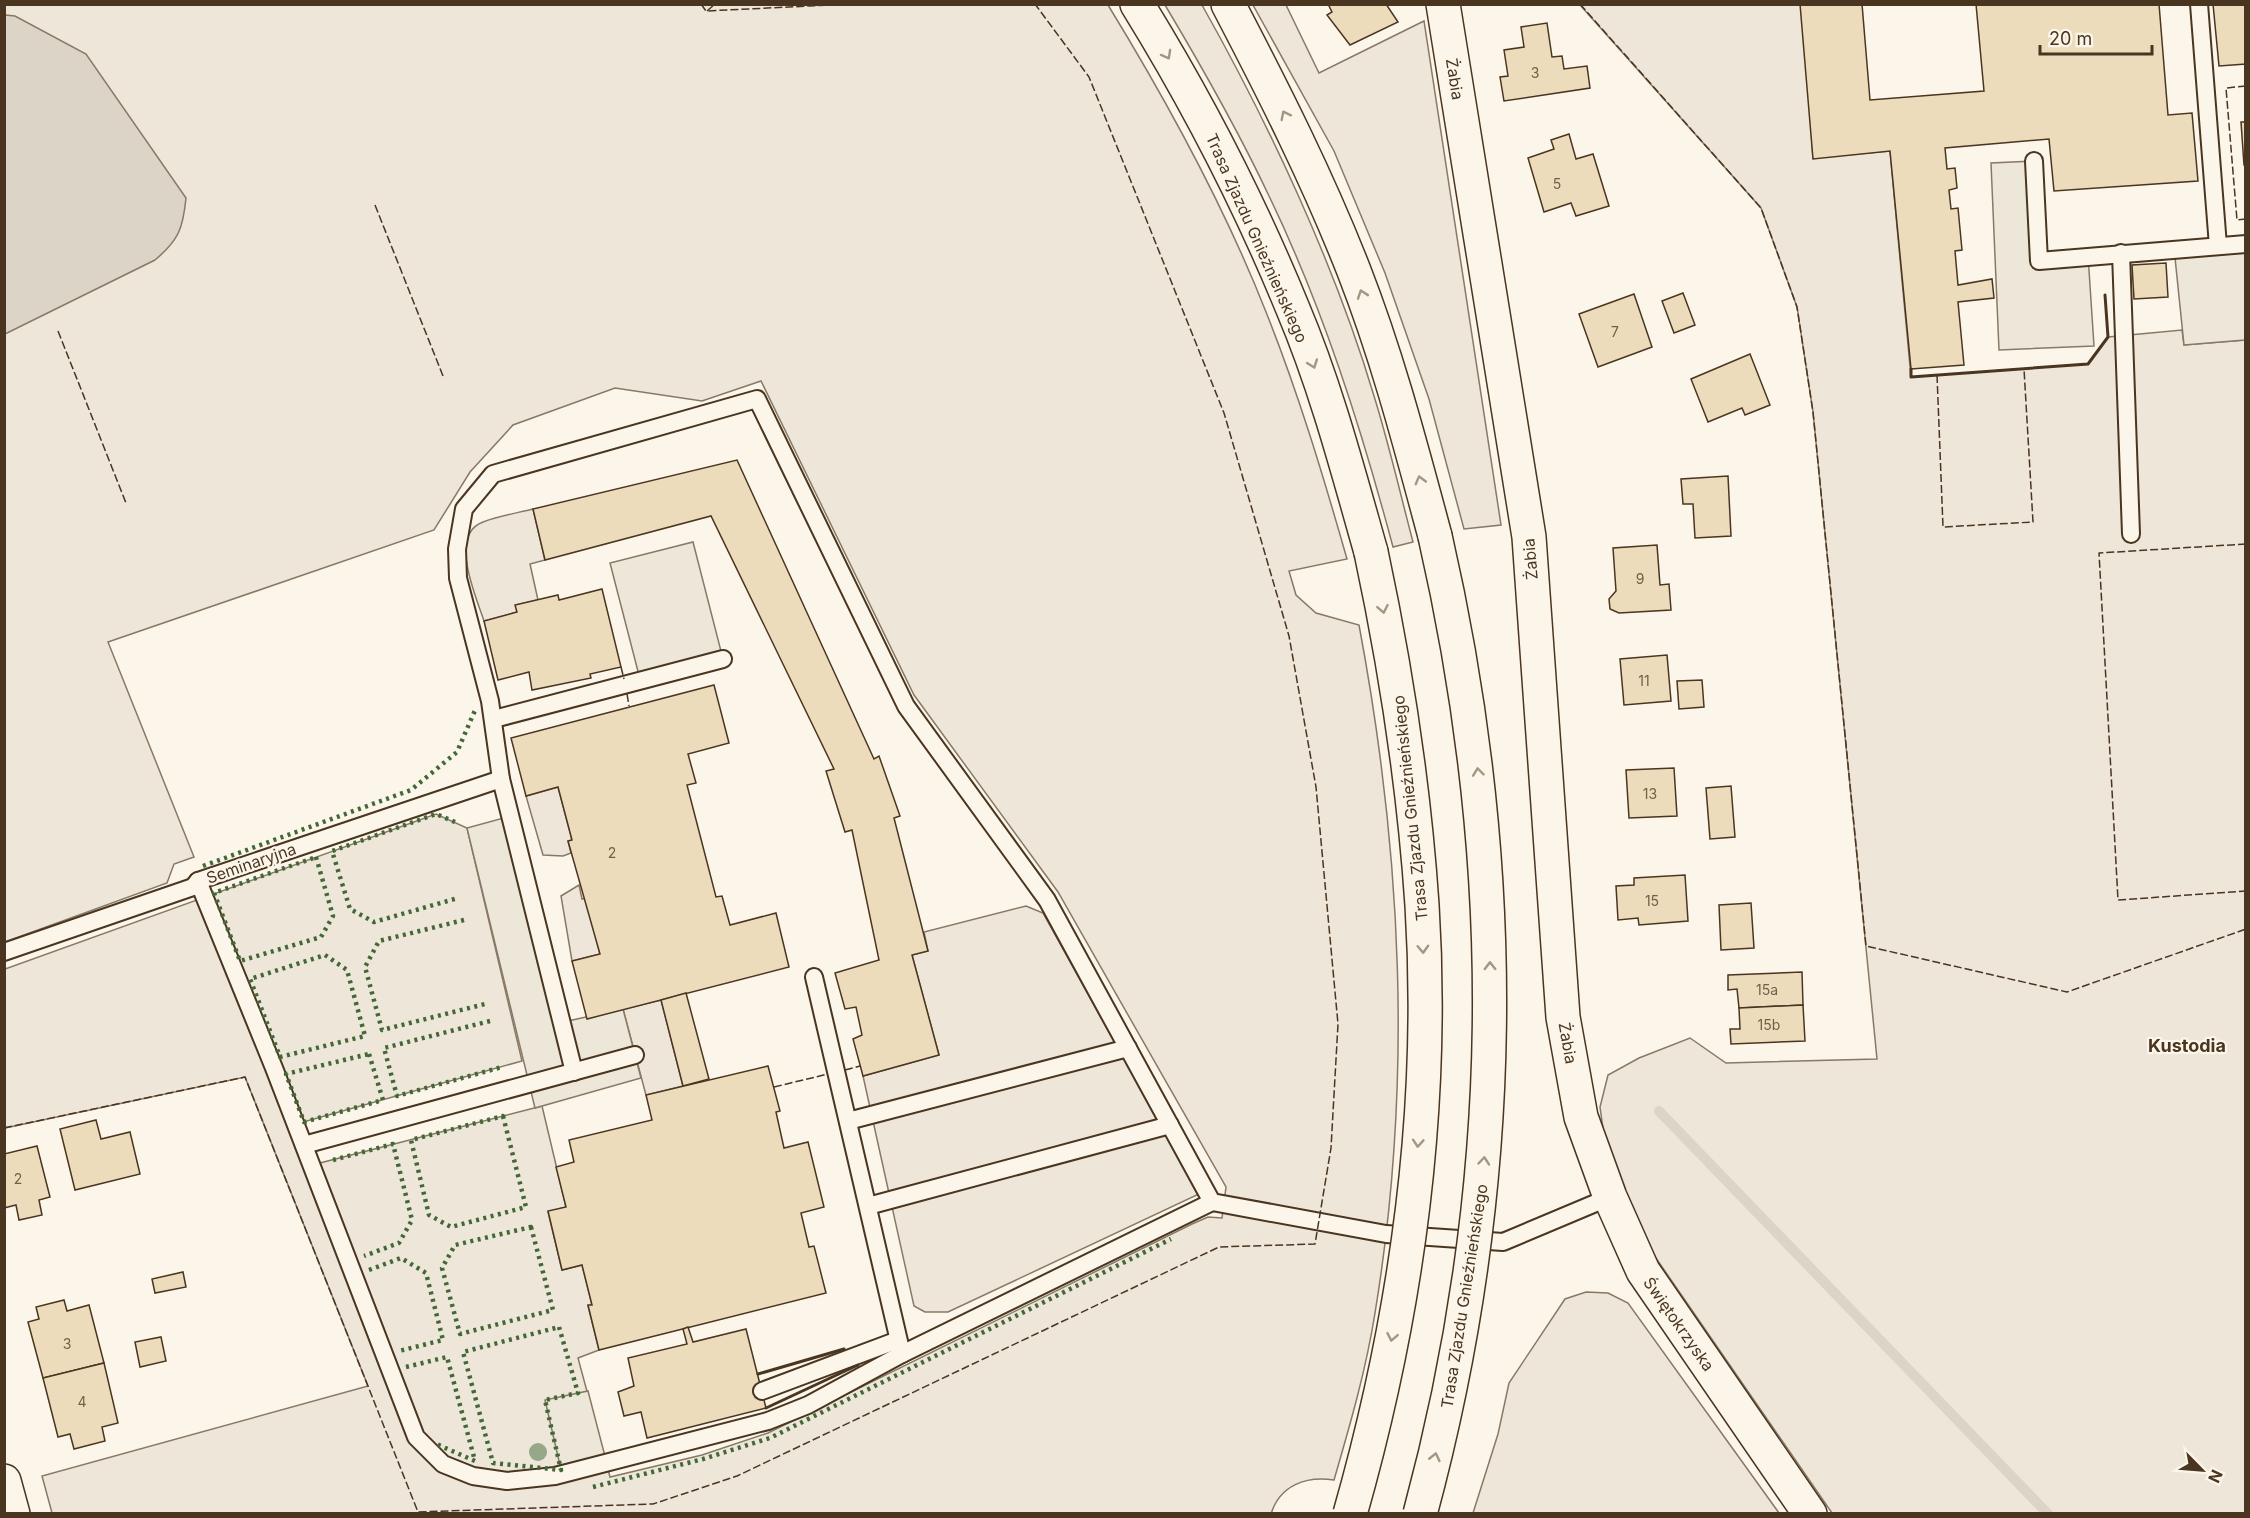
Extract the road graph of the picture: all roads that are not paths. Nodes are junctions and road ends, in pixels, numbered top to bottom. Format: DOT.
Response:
graph roads {
  1 [pos="1137,4"];
  2 [pos="1228,4"];
  3 [pos="1443,4"];
  4 [pos="2199,4"];
  5 [pos="2034,161"];
  6 [pos="2246,244"];
  7 [pos="2218,246"];
  8 [pos="2121,253"];
  9 [pos="2131,534"];
  10 [pos="723,659"];
  11 [pos="494,719"];
  12 [pos="501,779"];
  13 [pos="198,881"];
  14 [pos="4,952"];
  15 [pos="814,977"];
  16 [pos="1128,1048"];
  17 [pos="635,1055"];
  18 [pos="574,1072"];
  19 [pos="1581,1117"];
  20 [pos="848,1121"];
  21 [pos="1170,1125"];
  22 [pos="304,1146"];
  23 [pos="1610,1197"];
  24 [pos="1212,1202"];
  25 [pos="868,1206"];
  26 [pos="900,1347"];
  27 [pos="762,1391"];
  28 [pos="4,1481"];
  29 [pos="13,1514"];
  30 [pos="1350,1514"];
  31 [pos="1420,1514"];
  32 [pos="1810,1514"];
  1 -- 30 [label="main road, Trasa Zjazdu Gnieźnieńskiego, one-way, bridge"];
  31 -- 2 [label="main road, Trasa Zjazdu Gnieźnieńskiego, one-way, bridge"];
  3 -- 19 [label="main road, Żabia"];
  4 -- 7 [label="lane"];
  5 -- 8 [label="lane"];
  6 -- 7 [label="lane"];
  7 -- 8 [label="lane"];
  8 -- 9 [label="lane"];
  10 -- 11 [label="lane"];
  11 -- 12 [label="lane"];
  11 -- 16 [label="lane"];
  12 -- 13 [label="lane, Seminaryjna"];
  12 -- 18 [label="lane"];
  13 -- 14 [label="lane, Seminaryjna"];
  13 -- 22 [label="lane"];
  15 -- 20 [label="lane"];
  16 -- 20 [label="lane"];
  16 -- 21 [label="lane"];
  17 -- 18 [label="lane"];
  18 -- 22 [label="lane"];
  19 -- 23 [label="main road, Świętokrzyska"];
  20 -- 25 [label="lane"];
  21 -- 24 [label="lane"];
  21 -- 25 [label="lane"];
  22 -- 26 [label="lane"];
  23 -- 24 [label="lane"];
  23 -- 32 [label="main road, Świętokrzyska"];
  24 -- 26 [label="lane"];
  25 -- 26 [label="lane"];
  26 -- 27 [label="lane"];
  28 -- 29 [label="main road"];
}
